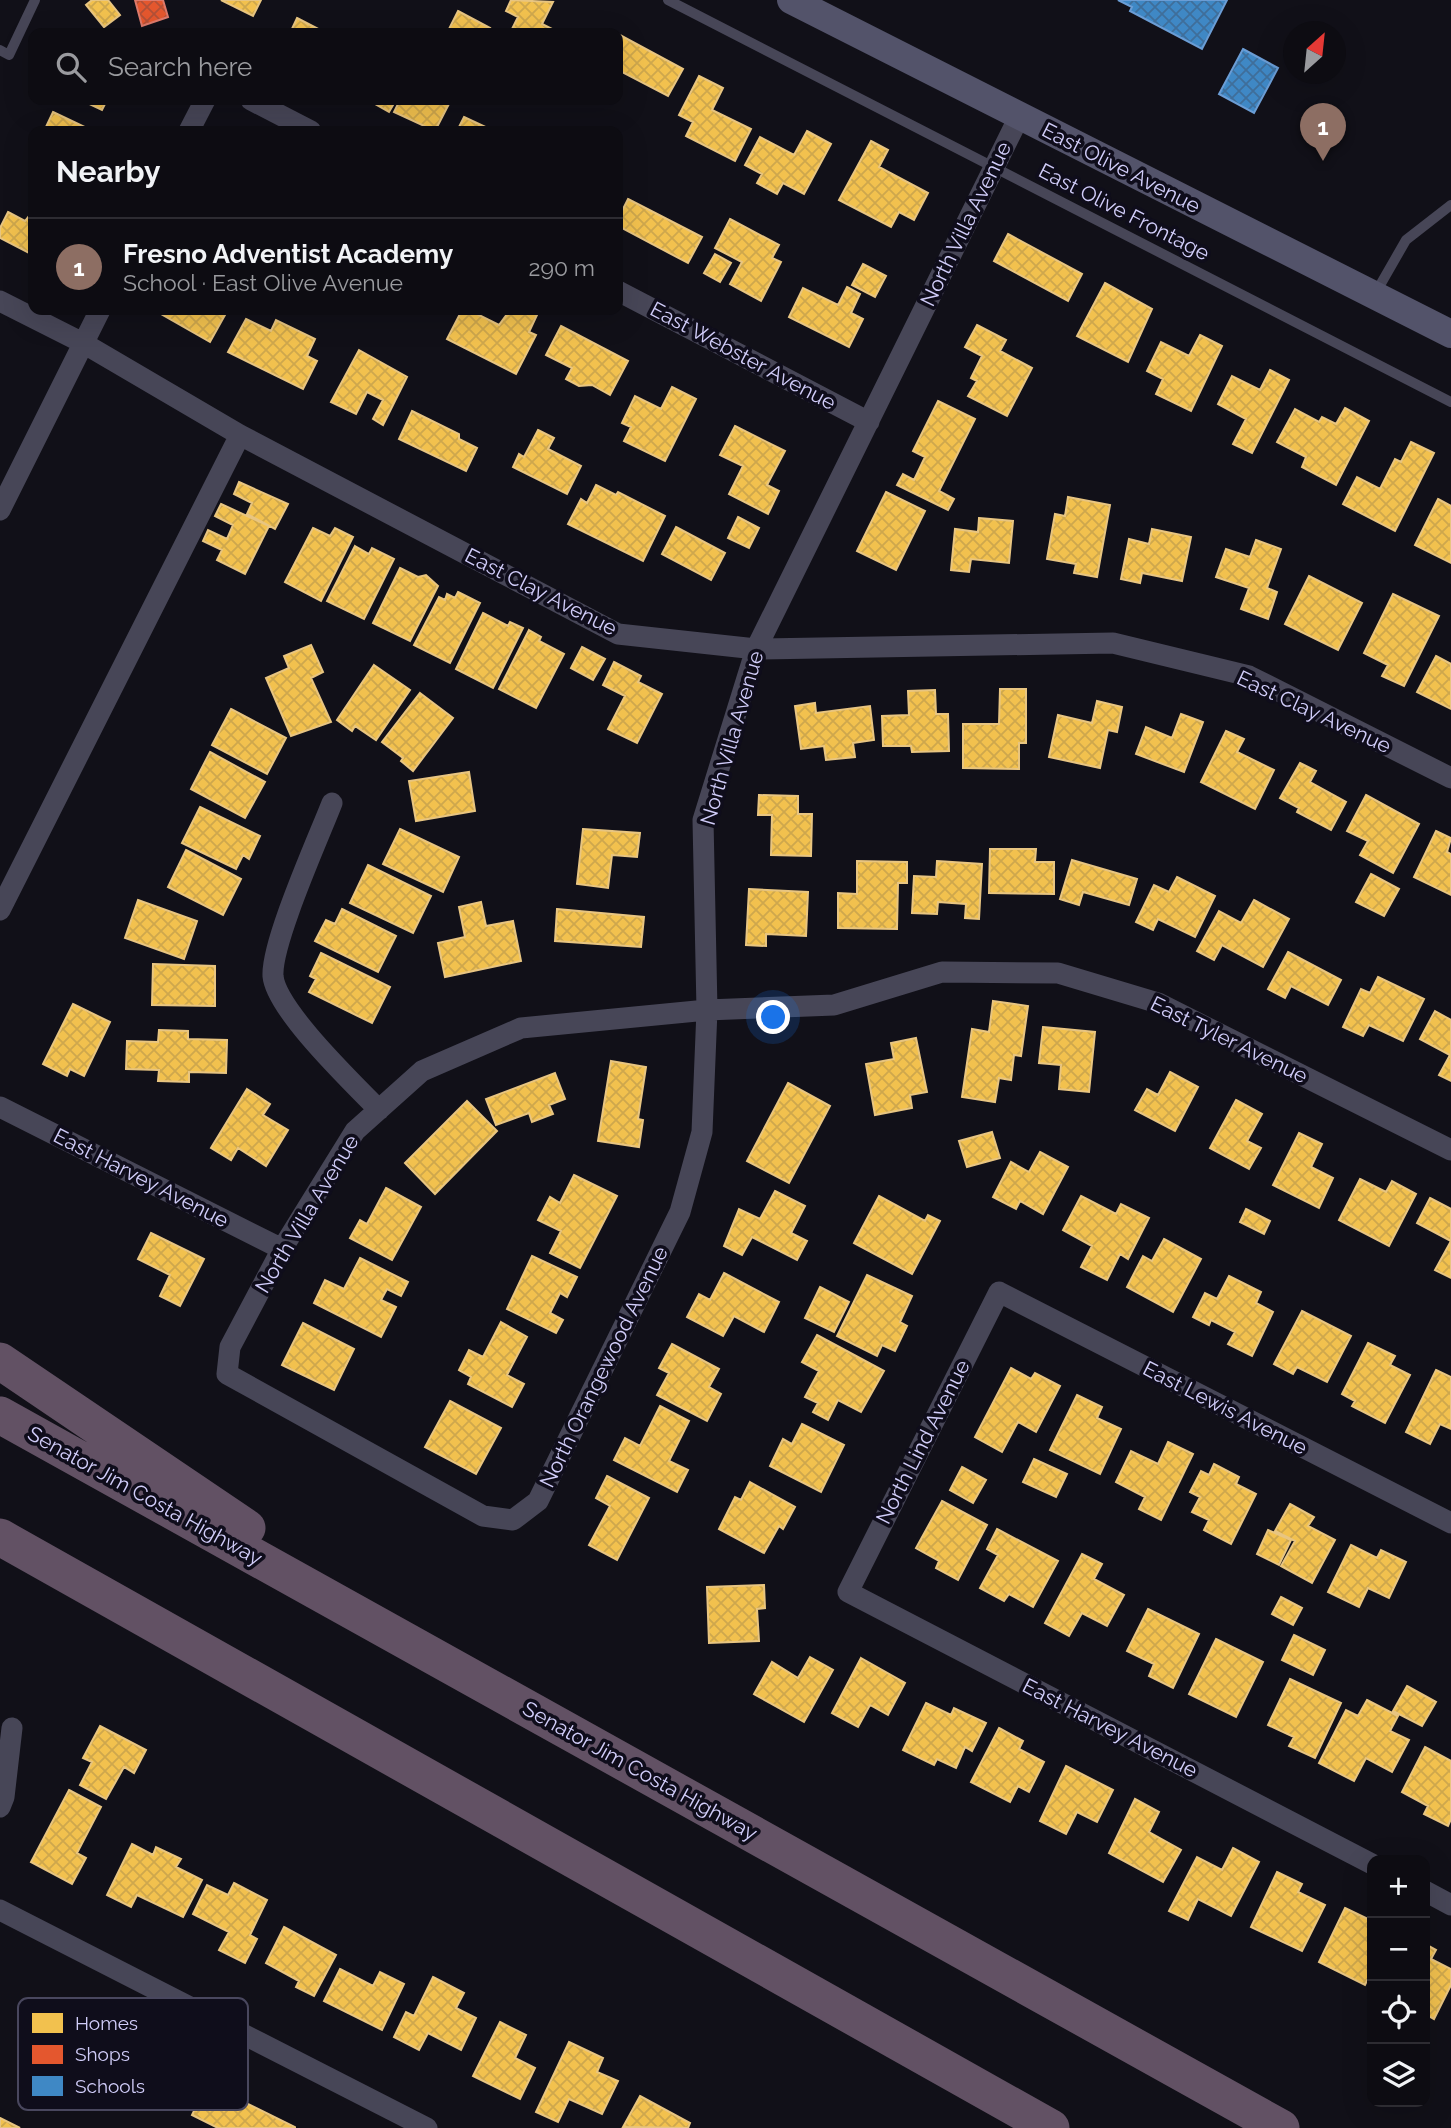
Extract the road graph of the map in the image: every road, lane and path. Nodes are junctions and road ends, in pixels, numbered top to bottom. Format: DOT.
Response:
graph roads {
  1 [pos="35,0"];
  2 [pos="667,0"];
  3 [pos="792,0"];
  4 [pos="0,50"];
  5 [pos="202,105"];
  6 [pos="261,105"];
  7 [pos="1019,117"];
  8 [pos="192,126"];
  9 [pos="301,126"];
  10 [pos="994,167"];
  11 [pos="1451,205"];
  12 [pos="623,294"];
  13 [pos="1375,295"];
  14 [pos="0,301"];
  15 [pos="97,315"];
  16 [pos="1451,334"];
  17 [pos="83,343"];
  18 [pos="1451,402"];
  19 [pos="869,422"];
  20 [pos="240,435"];
  21 [pos="0,510"];
  22 [pos="756,649"];
  23 [pos="1451,778"];
  24 [pos="332,803"];
  25 [pos="0,910"];
  26 [pos="707,1010"];
  27 [pos="0,1107"];
  28 [pos="379,1110"];
  29 [pos="1451,1150"];
  30 [pos="282,1249"];
  31 [pos="999,1292"];
  32 [pos="0,1362"];
  33 [pos="227,1374"];
  34 [pos="0,1415"];
  35 [pos="1451,1523"];
  36 [pos="0,1537"];
  37 [pos="848,1592"];
  38 [pos="451,1665"];
  39 [pos="12,1728"];
  40 [pos="0,1807"];
  41 [pos="1367,1861"];
  42 [pos="1430,1894"];
  43 [pos="1451,1905"];
  44 [pos="0,1910"];
  45 [pos="173,1998"];
  46 [pos="248,2036"];
  47 [pos="428,2128"];
  48 [pos="1051,2128"];
  49 [pos="1280,2128"];
  1 -- 4 [label="lane"];
  2 -- 10 [label="lane, East Olive Frontage"];
  3 -- 7 [label="main road, East Olive Avenue"];
  5 -- 8 [label="street"];
  6 -- 9 [label="street"];
  7 -- 10 [label="street, North Villa Avenue"];
  7 -- 13 [label="main road, East Olive Avenue"];
  10 -- 18 [label="lane, East Olive Frontage"];
  10 -- 19 [label="street, North Villa Avenue"];
  11 -- 13 [label="lane"];
  12 -- 19 [label="street, East Webster Avenue"];
  13 -- 16 [label="main road, East Olive Avenue"];
  14 -- 17 [label="street, East Clay Avenue"];
  15 -- 17 [label="street"];
  17 -- 20 [label="street, East Clay Avenue"];
  17 -- 21 [label="street"];
  19 -- 22 [label="street, North Villa Avenue"];
  20 -- 22 [label="street, East Clay Avenue"];
  20 -- 25 [label="street"];
  22 -- 23 [label="street, East Clay Avenue"];
  22 -- 26 [label="street, North Villa Avenue"];
  24 -- 28 [label="street"];
  26 -- 28 [label="street, North Villa Avenue"];
  26 -- 29 [label="street, East Tyler Avenue"];
  26 -- 33 [label="street, North Orangewood Avenue"];
  27 -- 30 [label="street, East Harvey Avenue"];
  28 -- 30 [label="street, North Villa Avenue"];
  30 -- 33 [label="street, North Villa Avenue"];
  31 -- 35 [label="street, East Lewis Avenue"];
  31 -- 37 [label="street, North Lind Avenue"];
  32 -- 38 [label="highway"];
  34 -- 38 [label="highway, Senator Jim Costa Highway"];
  36 -- 48 [label="highway"];
  37 -- 41 [label="street, East Harvey Avenue"];
  38 -- 49 [label="highway, Senator Jim Costa Highway"];
  39 -- 40 [label="street"];
  42 -- 43 [label="street"];
  44 -- 45 [label="street"];
  46 -- 47 [label="street"];
}
